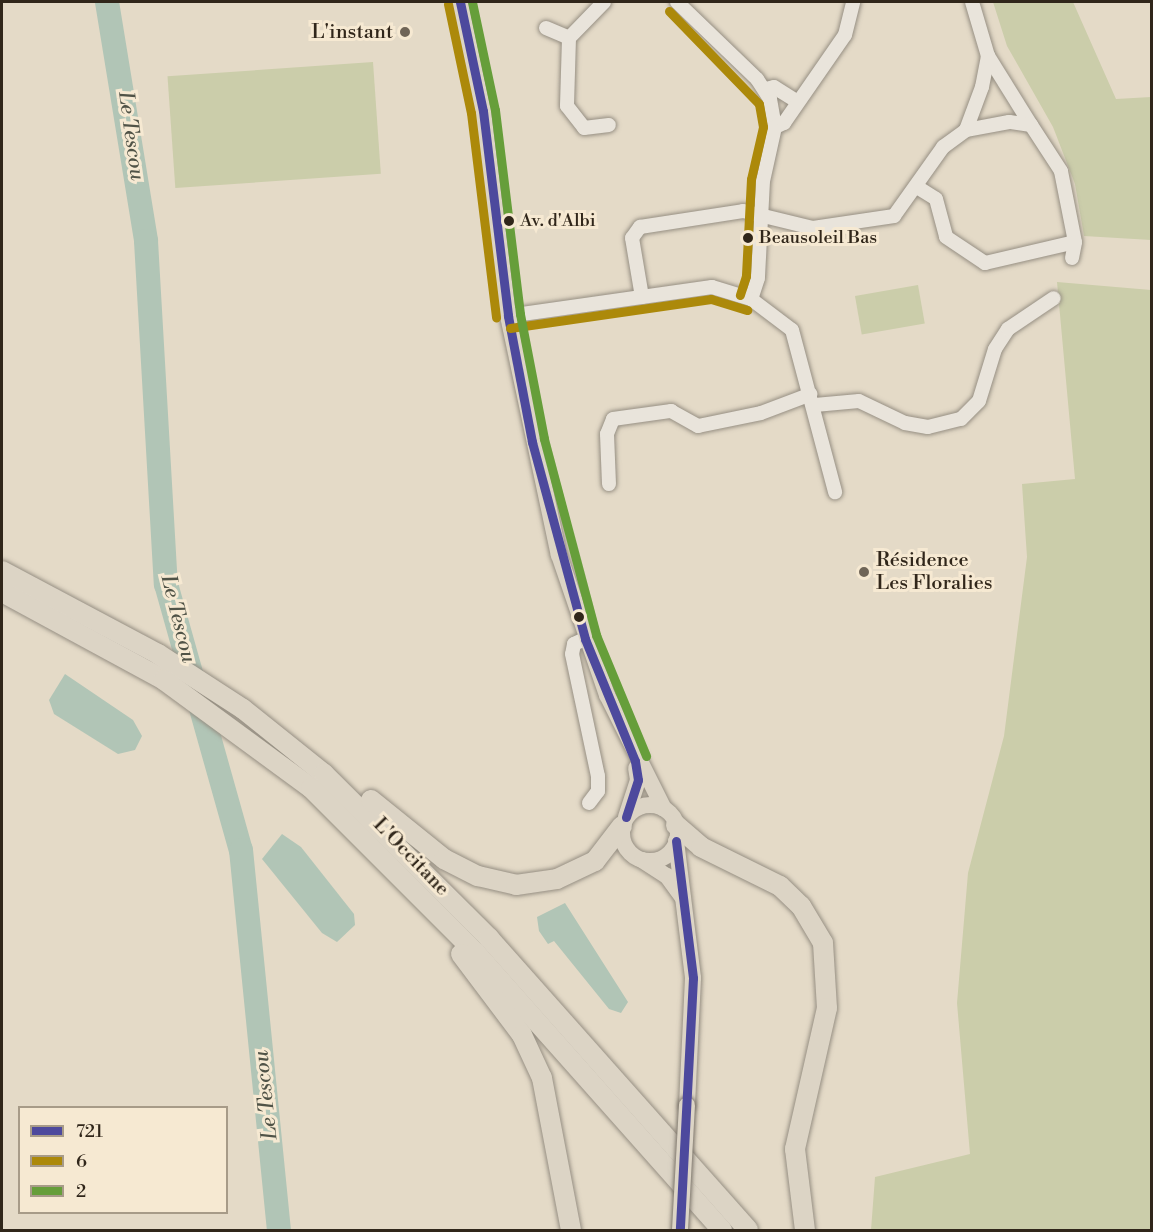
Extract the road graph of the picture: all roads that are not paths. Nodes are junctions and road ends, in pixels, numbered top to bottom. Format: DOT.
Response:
graph roads {
  1 [pos="460,2"];
  2 [pos="604,2"];
  3 [pos="676,2"];
  4 [pos="853,2"];
  5 [pos="972,2"];
  6 [pos="546,28"];
  7 [pos="570,38"];
  8 [pos="988,56"];
  9 [pos="766,89"];
  10 [pos="798,102"];
  11 [pos="609,125"];
  12 [pos="1030,125"];
  13 [pos="775,126"];
  14 [pos="966,130"];
  15 [pos="917,187"];
  16 [pos="762,214"];
  17 [pos="1075,242"];
  18 [pos="1072,258"];
  19 [pos="642,297"];
  20 [pos="1054,298"];
  21 [pos="752,299"];
  22 [pos="508,316"];
  23 [pos="813,400"];
  24 [pos="609,484"];
  25 [pos="836,492"];
  26 [pos="2,571"];
  27 [pos="2,592"];
  28 [pos="585,639"];
  29 [pos="276,735"];
  30 [pos="635,761"];
  31 [pos="589,803"];
  32 [pos="663,809"];
  33 [pos="625,821"];
  34 [pos="676,833"];
  35 [pos="642,860"];
  36 [pos="390,861"];
  37 [pos="685,901"];
  38 [pos="571,1230"];
  39 [pos="680,1230"];
  40 [pos="722,1230"];
  41 [pos="748,1230"];
  42 [pos="805,1230"];
  1 -- 22 [label="main road"];
  2 -- 7 [label="street"];
  3 -- 9 [label="street"];
  4 -- 10 [label="street"];
  5 -- 8 [label="street"];
  6 -- 7 [label="street"];
  7 -- 11 [label="street"];
  8 -- 12 [label="street"];
  8 -- 14 [label="street"];
  9 -- 10 [label="street"];
  9 -- 13 [label="street"];
  10 -- 13 [label="street"];
  12 -- 14 [label="street"];
  12 -- 17 [label="street"];
  13 -- 16 [label="street"];
  14 -- 15 [label="street"];
  15 -- 16 [label="street"];
  15 -- 17 [label="street"];
  16 -- 19 [label="street"];
  16 -- 21 [label="street"];
  17 -- 18 [label="street"];
  19 -- 21 [label="street"];
  19 -- 22 [label="street"];
  20 -- 23 [label="street"];
  21 -- 23 [label="street"];
  22 -- 28 [label="main road"];
  23 -- 24 [label="street"];
  23 -- 25 [label="street"];
  26 -- 29 [label="highway, L'Occitane"];
  27 -- 36 [label="highway, L'Occitane"];
  28 -- 30 [label="main road"];
  28 -- 31 [label="street"];
  29 -- 33 [label="highway"];
  29 -- 41 [label="highway, L'Occitane"];
  30 -- 32 [label="main road"];
  30 -- 33 [label="main road"];
  32 -- 33 [label="main road"];
  32 -- 34 [label="main road"];
  33 -- 35 [label="main road"];
  34 -- 35 [label="main road"];
  34 -- 37 [label="main road"];
  34 -- 42 [label="highway"];
  35 -- 37 [label="main road"];
  36 -- 38 [label="highway"];
  36 -- 40 [label="highway, L'Occitane"];
  37 -- 39 [label="main road, bridge"];
}
